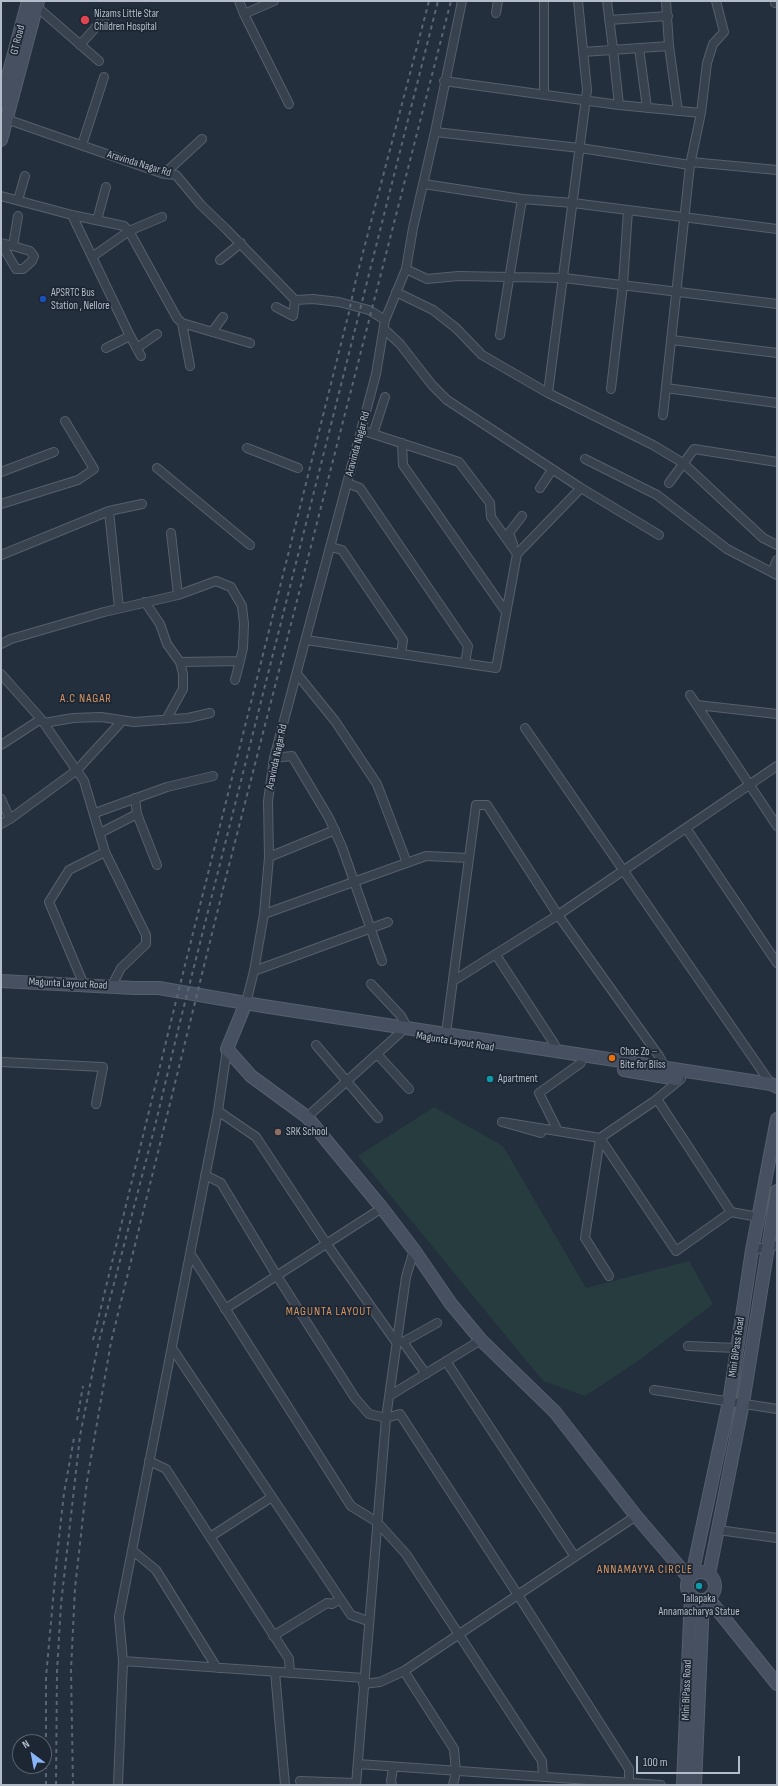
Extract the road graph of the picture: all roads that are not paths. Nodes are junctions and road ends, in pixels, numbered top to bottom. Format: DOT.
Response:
graph roads {
  1 [pos="239,1"];
  2 [pos="274,1"];
  3 [pos="462,1"];
  4 [pos="498,1"];
  5 [pos="544,1"];
  6 [pos="578,1"];
  7 [pos="606,1"];
  8 [pos="666,1"];
  9 [pos="716,1"];
  10 [pos="34,3"];
  11 [pos="496,13"];
  12 [pos="244,14"];
  13 [pos="668,16"];
  14 [pos="106,17"];
  15 [pos="609,20"];
  16 [pos="80,45"];
  17 [pos="669,46"];
  18 [pos="639,48"];
  19 [pos="613,49"];
  20 [pos="584,52"];
  21 [pos="99,61"];
  22 [pos="104,78"];
  23 [pos="5,80"];
  24 [pos="444,81"];
  25 [pos="544,94"];
  26 [pos="585,101"];
  27 [pos="1,102"];
  28 [pos="289,104"];
  29 [pos="619,105"];
  30 [pos="647,108"];
  31 [pos="678,111"];
  32 [pos="701,113"];
  33 [pos="6,119"];
  34 [pos="435,132"];
  35 [pos="202,139"];
  36 [pos="1,140"];
  37 [pos="82,146"];
  38 [pos="580,148"];
  39 [pos="690,164"];
  40 [pos="777,170"];
  41 [pos="164,174"];
  42 [pos="25,176"];
  43 [pos="424,184"];
  44 [pos="106,187"];
  45 [pos="1,196"];
  46 [pos="522,199"];
  47 [pos="18,200"];
  48 [pos="573,203"];
  49 [pos="628,210"];
  50 [pos="72,214"];
  51 [pos="18,216"];
  52 [pos="162,217"];
  53 [pos="686,218"];
  54 [pos="97,220"];
  55 [pos="777,229"];
  56 [pos="129,231"];
  57 [pos="1,243"];
  58 [pos="240,243"];
  59 [pos="13,246"];
  60 [pos="92,257"];
  61 [pos="220,260"];
  62 [pos="406,269"];
  63 [pos="510,277"];
  64 [pos="564,278"];
  65 [pos="623,285"];
  66 [pos="677,291"];
  67 [pos="396,292"];
  68 [pos="295,300"];
  69 [pos="777,304"];
  70 [pos="276,307"];
  71 [pos="223,317"];
  72 [pos="385,320"];
  73 [pos="182,323"];
  74 [pos="384,329"];
  75 [pos="128,332"];
  76 [pos="212,332"];
  77 [pos="157,334"];
  78 [pos="500,335"];
  79 [pos="672,340"];
  80 [pos="250,343"];
  81 [pos="106,348"];
  82 [pos="777,353"];
  83 [pos="190,366"];
  84 [pos="666,388"];
  85 [pos="612,389"];
  86 [pos="548,393"];
  87 [pos="385,397"];
  88 [pos="777,403"];
  89 [pos="663,415"];
  90 [pos="65,421"];
  91 [pos="361,430"];
  92 [pos="373,434"];
  93 [pos="402,443"];
  94 [pos="247,448"];
  95 [pos="54,452"];
  96 [pos="585,459"];
  97 [pos="777,462"];
  98 [pos="683,463"];
  99 [pos="158,468"];
  100 [pos="298,468"];
  101 [pos="552,470"];
  102 [pos="1,472"];
  103 [pos="348,482"];
  104 [pos="669,483"];
  105 [pos="540,488"];
  106 [pos="581,488"];
  107 [pos="1,504"];
  108 [pos="142,504"];
  109 [pos="109,511"];
  110 [pos="522,516"];
  111 [pos="171,533"];
  112 [pos="659,535"];
  113 [pos="250,545"];
  114 [pos="777,545"];
  115 [pos="330,547"];
  116 [pos="517,554"];
  117 [pos="1,555"];
  118 [pos="777,560"];
  119 [pos="774,573"];
  120 [pos="178,594"];
  121 [pos="145,602"];
  122 [pos="119,608"];
  123 [pos="506,612"];
  124 [pos="306,640"];
  125 [pos="1,644"];
  126 [pos="401,654"];
  127 [pos="240,661"];
  128 [pos="180,662"];
  129 [pos="465,663"];
  130 [pos="1,674"];
  131 [pos="297,674"];
  132 [pos="235,680"];
  133 [pos="690,695"];
  134 [pos="697,705"];
  135 [pos="210,713"];
  136 [pos="777,714"];
  137 [pos="122,720"];
  138 [pos="166,720"];
  139 [pos="42,721"];
  140 [pos="525,728"];
  141 [pos="1,744"];
  142 [pos="274,758"];
  143 [pos="777,766"];
  144 [pos="76,770"];
  145 [pos="213,776"];
  146 [pos="750,785"];
  147 [pos="135,798"];
  148 [pos="1,799"];
  149 [pos="95,813"];
  150 [pos="137,814"];
  151 [pos="10,819"];
  152 [pos="1,824"];
  153 [pos="777,826"];
  154 [pos="686,828"];
  155 [pos="335,830"];
  156 [pos="100,833"];
  157 [pos="105,852"];
  158 [pos="269,857"];
  159 [pos="469,858"];
  160 [pos="408,863"];
  161 [pos="157,865"];
  162 [pos="623,871"];
  163 [pos="355,882"];
  164 [pos="264,914"];
  165 [pos="558,915"];
  166 [pos="388,922"];
  167 [pos="370,929"];
  168 [pos="496,954"];
  169 [pos="382,961"];
  170 [pos="777,963"];
  171 [pos="254,971"];
  172 [pos="1,981"];
  173 [pos="453,981"];
  174 [pos="371,984"];
  175 [pos="84,985"];
  176 [pos="111,987"];
  177 [pos="244,1006"];
  178 [pos="403,1030"];
  179 [pos="446,1033"];
  180 [pos="316,1045"];
  181 [pos="227,1049"];
  182 [pos="558,1051"];
  183 [pos="377,1054"];
  184 [pos="1,1062"];
  185 [pos="581,1063"];
  186 [pos="666,1069"];
  187 [pos="681,1079"];
  188 [pos="347,1082"];
  189 [pos="775,1087"];
  190 [pos="409,1089"];
  191 [pos="657,1099"];
  192 [pos="96,1104"];
  193 [pos="218,1111"];
  194 [pos="307,1117"];
  195 [pos="378,1118"];
  196 [pos="777,1119"];
  197 [pos="558,1131"];
  198 [pos="541,1133"];
  199 [pos="600,1138"];
  200 [pos="205,1175"];
  201 [pos="777,1191"];
  202 [pos="382,1208"];
  203 [pos="731,1212"];
  204 [pos="758,1217"];
  205 [pos="326,1244"];
  206 [pos="772,1246"];
  207 [pos="414,1250"];
  208 [pos="752,1250"];
  209 [pos="190,1253"];
  210 [pos="276,1276"];
  211 [pos="609,1276"];
  212 [pos="225,1309"];
  213 [pos="437,1323"];
  214 [pos="481,1340"];
  215 [pos="399,1342"];
  216 [pos="688,1346"];
  217 [pos="172,1348"];
  218 [pos="736,1348"];
  219 [pos="446,1361"];
  220 [pos="426,1374"];
  221 [pos="654,1390"];
  222 [pos="389,1396"];
  223 [pos="729,1402"];
  224 [pos="742,1403"];
  225 [pos="777,1409"];
  226 [pos="386,1418"];
  227 [pos="149,1461"];
  228 [pos="272,1497"];
  229 [pos="636,1516"];
  230 [pos="377,1522"];
  231 [pos="718,1530"];
  232 [pos="210,1537"];
  233 [pos="777,1538"];
  234 [pos="132,1550"];
  235 [pos="575,1557"];
  236 [pos="709,1574"];
  237 [pos="690,1576"];
  238 [pos="518,1595"];
  239 [pos="690,1595"];
  240 [pos="340,1599"];
  241 [pos="705,1599"];
  242 [pos="368,1621"];
  243 [pos="458,1635"];
  244 [pos="274,1636"];
  245 [pos="123,1661"];
  246 [pos="217,1668"];
  247 [pos="404,1671"];
  248 [pos="275,1672"];
  249 [pos="290,1673"];
  250 [pos="776,1680"];
  251 [pos="363,1681"];
  252 [pos="358,1764"];
  253 [pos="393,1768"];
  254 [pos="456,1772"];
  255 [pos="543,1777"];
  256 [pos="300,1781"];
  257 [pos="629,1783"];
  258 [pos="356,1784"];
  259 [pos="118,1785"];
  260 [pos="285,1785"];
  261 [pos="392,1785"];
  262 [pos="453,1785"];
  263 [pos="662,1785"];
  264 [pos="683,1785"];
  265 [pos="695,1785"];
  1 -- 12 [label="street"];
  2 -- 12 [label="street"];
  3 -- 24 [label="street, Aravinda Nagar Rd"];
  4 -- 11 [label="street"];
  5 -- 25 [label="street"];
  6 -- 20 [label="street"];
  7 -- 15 [label="street"];
  8 -- 13 [label="street"];
  9 -- 32 [label="street"];
  10 -- 16 [label="street"];
  10 -- 23 [label="street, GT Road"];
  10 -- 33 [label="street"];
  12 -- 28 [label="street"];
  13 -- 15 [label="street"];
  13 -- 17 [label="street"];
  14 -- 16 [label="street"];
  15 -- 19 [label="street"];
  16 -- 21 [label="street"];
  17 -- 18 [label="street"];
  17 -- 31 [label="street"];
  18 -- 19 [label="street"];
  18 -- 30 [label="street"];
  19 -- 20 [label="street"];
  19 -- 29 [label="street"];
  20 -- 26 [label="street"];
  22 -- 37 [label="street"];
  23 -- 27 [label="street, GT Road"];
  24 -- 25 [label="street"];
  24 -- 34 [label="street, Aravinda Nagar Rd"];
  25 -- 26 [label="street"];
  26 -- 29 [label="street"];
  26 -- 38 [label="street"];
  29 -- 30 [label="street"];
  30 -- 31 [label="street"];
  31 -- 32 [label="street"];
  32 -- 39 [label="street"];
  33 -- 36 [label="street"];
  33 -- 37 [label="street, Aravinda Nagar Rd"];
  34 -- 38 [label="street"];
  34 -- 43 [label="street, Aravinda Nagar Rd"];
  35 -- 41 [label="street"];
  37 -- 41 [label="street, Aravinda Nagar Rd"];
  38 -- 39 [label="street"];
  38 -- 48 [label="street"];
  39 -- 40 [label="street"];
  39 -- 53 [label="street"];
  41 -- 58 [label="street, Aravinda Nagar Rd"];
  42 -- 47 [label="street"];
  43 -- 46 [label="street"];
  43 -- 62 [label="street, Aravinda Nagar Rd"];
  44 -- 54 [label="street"];
  45 -- 47 [label="street"];
  46 -- 48 [label="street"];
  46 -- 63 [label="street"];
  47 -- 50 [label="street"];
  48 -- 49 [label="street"];
  48 -- 64 [label="street"];
  49 -- 53 [label="street"];
  49 -- 65 [label="street"];
  50 -- 54 [label="street"];
  50 -- 60 [label="street"];
  51 -- 59 [label="street"];
  52 -- 56 [label="street"];
  53 -- 55 [label="street"];
  53 -- 66 [label="street"];
  54 -- 56 [label="street"];
  56 -- 60 [label="street"];
  56 -- 73 [label="street"];
  57 -- 59 [label="street"];
  57 -- 59 [label="street"];
  58 -- 61 [label="street"];
  58 -- 68 [label="street, Aravinda Nagar Rd"];
  60 -- 75 [label="street"];
  62 -- 63 [label="street"];
  62 -- 67 [label="street, Aravinda Nagar Rd"];
  63 -- 64 [label="street"];
  63 -- 78 [label="street"];
  64 -- 65 [label="street"];
  64 -- 86 [label="street"];
  65 -- 66 [label="street"];
  65 -- 85 [label="street"];
  66 -- 69 [label="street"];
  66 -- 79 [label="street"];
  67 -- 72 [label="street, Aravinda Nagar Rd"];
  67 -- 86 [label="street"];
  68 -- 70 [label="street"];
  68 -- 72 [label="street"];
  71 -- 76 [label="street"];
  72 -- 74 [label="street, Aravinda Nagar Rd"];
  73 -- 76 [label="street"];
  73 -- 83 [label="street"];
  74 -- 91 [label="street, Aravinda Nagar Rd"];
  74 -- 101 [label="street"];
  75 -- 77 [label="street"];
  75 -- 81 [label="street"];
  76 -- 80 [label="street"];
  79 -- 82 [label="street"];
  79 -- 84 [label="street"];
  84 -- 88 [label="street"];
  84 -- 89 [label="street"];
  86 -- 98 [label="street"];
  87 -- 92 [label="street"];
  90 -- 107 [label="street"];
  91 -- 92 [label="street"];
  91 -- 103 [label="street, Aravinda Nagar Rd"];
  92 -- 93 [label="street"];
  93 -- 116 [label="street"];
  93 -- 123 [label="street"];
  94 -- 100 [label="street"];
  95 -- 102 [label="street"];
  96 -- 119 [label="street"];
  97 -- 98 [label="street"];
  98 -- 104 [label="street"];
  98 -- 114 [label="street"];
  99 -- 113 [label="street"];
  101 -- 105 [label="street"];
  101 -- 106 [label="street"];
  103 -- 115 [label="street, Aravinda Nagar Rd"];
  103 -- 129 [label="street"];
  106 -- 112 [label="street"];
  106 -- 116 [label="street"];
  108 -- 109 [label="street"];
  109 -- 117 [label="street"];
  109 -- 122 [label="street"];
  110 -- 116 [label="street"];
  111 -- 120 [label="street"];
  115 -- 124 [label="street, Aravinda Nagar Rd"];
  115 -- 126 [label="street"];
  116 -- 123 [label="street"];
  118 -- 119 [label="street"];
  120 -- 121 [label="street"];
  120 -- 127 [label="street"];
  121 -- 122 [label="street"];
  121 -- 128 [label="street"];
  122 -- 125 [label="street"];
  123 -- 129 [label="street"];
  124 -- 126 [label="street"];
  124 -- 131 [label="street, Aravinda Nagar Rd"];
  126 -- 129 [label="street"];
  127 -- 128 [label="street"];
  127 -- 132 [label="street"];
  128 -- 138 [label="street"];
  130 -- 139 [label="street"];
  131 -- 142 [label="street, Aravinda Nagar Rd"];
  131 -- 160 [label="street"];
  133 -- 134 [label="street"];
  134 -- 136 [label="street"];
  134 -- 146 [label="street"];
  135 -- 138 [label="street"];
  137 -- 138 [label="street"];
  137 -- 139 [label="street"];
  137 -- 144 [label="street"];
  139 -- 141 [label="street"];
  139 -- 144 [label="street"];
  140 -- 162 [label="street"];
  142 -- 155 [label="street"];
  142 -- 158 [label="street, Aravinda Nagar Rd"];
  143 -- 146 [label="street"];
  144 -- 149 [label="street"];
  144 -- 151 [label="street"];
  145 -- 147 [label="street"];
  146 -- 153 [label="street"];
  146 -- 154 [label="street"];
  147 -- 149 [label="street"];
  147 -- 150 [label="street"];
  148 -- 151 [label="street"];
  149 -- 156 [label="street"];
  150 -- 156 [label="street"];
  150 -- 161 [label="street"];
  151 -- 152 [label="street"];
  154 -- 162 [label="street"];
  154 -- 170 [label="street"];
  155 -- 158 [label="street"];
  155 -- 163 [label="street"];
  156 -- 157 [label="street"];
  157 -- 175 [label="street"];
  157 -- 176 [label="street"];
  158 -- 164 [label="street, Aravinda Nagar Rd"];
  159 -- 160 [label="street"];
  159 -- 165 [label="street"];
  159 -- 173 [label="street"];
  160 -- 163 [label="street"];
  162 -- 165 [label="street"];
  162 -- 189 [label="street"];
  163 -- 164 [label="street"];
  163 -- 167 [label="street"];
  164 -- 171 [label="street, Aravinda Nagar Rd"];
  165 -- 168 [label="street"];
  165 -- 186 [label="street"];
  166 -- 167 [label="street"];
  167 -- 169 [label="street"];
  167 -- 171 [label="street"];
  168 -- 173 [label="street"];
  168 -- 182 [label="street"];
  171 -- 177 [label="street, Aravinda Nagar Rd"];
  172 -- 175 [label="street, Magunta Layout Road"];
  173 -- 179 [label="street"];
  174 -- 178 [label="street"];
  175 -- 176 [label="street, Magunta Layout Road"];
  176 -- 177 [label="street, Magunta Layout Road"];
  177 -- 178 [label="street, Magunta Layout Road"];
  177 -- 181 [label="street"];
  178 -- 179 [label="street, Magunta Layout Road"];
  178 -- 183 [label="street"];
  178 -- 185 [label="street, Magunta Layout Road"];
  179 -- 182 [label="street, Magunta Layout Road"];
  180 -- 188 [label="street"];
  181 -- 193 [label="street"];
  181 -- 194 [label="street"];
  182 -- 186 [label="street, Magunta Layout Road"];
  183 -- 188 [label="street"];
  183 -- 190 [label="street"];
  184 -- 192 [label="street"];
  185 -- 187 [label="street, Magunta Layout Road"];
  185 -- 197 [label="street"];
  186 -- 189 [label="street, Magunta Layout Road"];
  187 -- 189 [label="street, Magunta Layout Road"];
  187 -- 191 [label="street"];
  188 -- 194 [label="street"];
  188 -- 195 [label="street"];
  191 -- 199 [label="street"];
  191 -- 203 [label="street"];
  193 -- 200 [label="street"];
  193 -- 205 [label="street"];
  194 -- 202 [label="street"];
  196 -- 204 [label="street, Mini BiPass Road"];
  197 -- 198 [label="street"];
  197 -- 199 [label="street"];
  199 -- 203 [label="street"];
  199 -- 211 [label="street"];
  200 -- 209 [label="street"];
  200 -- 210 [label="street"];
  201 -- 206 [label="street"];
  202 -- 205 [label="street"];
  202 -- 207 [label="street"];
  203 -- 204 [label="street"];
  204 -- 208 [label="street, Mini BiPass Road"];
  205 -- 210 [label="street"];
  205 -- 215 [label="street"];
  206 -- 208 [label="street"];
  206 -- 224 [label="street"];
  207 -- 214 [label="street"];
  207 -- 215 [label="street"];
  208 -- 218 [label="street, Mini BiPass Road"];
  209 -- 212 [label="street"];
  209 -- 217 [label="street"];
  210 -- 212 [label="street"];
  210 -- 226 [label="street"];
  212 -- 230 [label="street"];
  213 -- 215 [label="street"];
  214 -- 219 [label="street"];
  214 -- 229 [label="street"];
  215 -- 220 [label="street"];
  215 -- 222 [label="street"];
  216 -- 218 [label="street"];
  217 -- 227 [label="street"];
  217 -- 228 [label="street"];
  218 -- 223 [label="street, Mini BiPass Road"];
  219 -- 220 [label="street"];
  219 -- 235 [label="street"];
  220 -- 222 [label="street"];
  221 -- 223 [label="street"];
  222 -- 226 [label="street"];
  223 -- 224 [label="street"];
  223 -- 237 [label="street, Mini BiPass Road"];
  224 -- 225 [label="street"];
  224 -- 231 [label="street"];
  226 -- 230 [label="street"];
  226 -- 238 [label="street"];
  227 -- 232 [label="street"];
  227 -- 234 [label="street"];
  228 -- 232 [label="street"];
  228 -- 240 [label="street"];
  229 -- 235 [label="street"];
  229 -- 237 [label="street"];
  230 -- 242 [label="street"];
  230 -- 243 [label="street"];
  231 -- 233 [label="street"];
  231 -- 236 [label="street"];
  232 -- 244 [label="street"];
  234 -- 245 [label="street"];
  234 -- 246 [label="street"];
  235 -- 238 [label="street"];
  236 -- 237 [label="street"];
  236 -- 241 [label="street"];
  237 -- 239 [label="street"];
  238 -- 243 [label="street"];
  238 -- 257 [label="street"];
  239 -- 241 [label="street"];
  239 -- 264 [label="street, Mini BiPass Road"];
  240 -- 242 [label="street"];
  240 -- 244 [label="street"];
  241 -- 250 [label="street"];
  241 -- 265 [label="street"];
  242 -- 251 [label="street"];
  243 -- 247 [label="street"];
  243 -- 255 [label="street"];
  244 -- 249 [label="street"];
  245 -- 246 [label="street"];
  245 -- 259 [label="street"];
  246 -- 248 [label="street"];
  247 -- 251 [label="street"];
  247 -- 254 [label="street"];
  248 -- 249 [label="street"];
  248 -- 260 [label="street"];
  249 -- 251 [label="street"];
  251 -- 252 [label="street"];
  252 -- 253 [label="street"];
  252 -- 258 [label="street"];
  253 -- 254 [label="street"];
  253 -- 261 [label="street"];
  254 -- 255 [label="street"];
  254 -- 262 [label="street"];
  255 -- 257 [label="street"];
  256 -- 258 [label="street"];
  257 -- 263 [label="street"];
}
